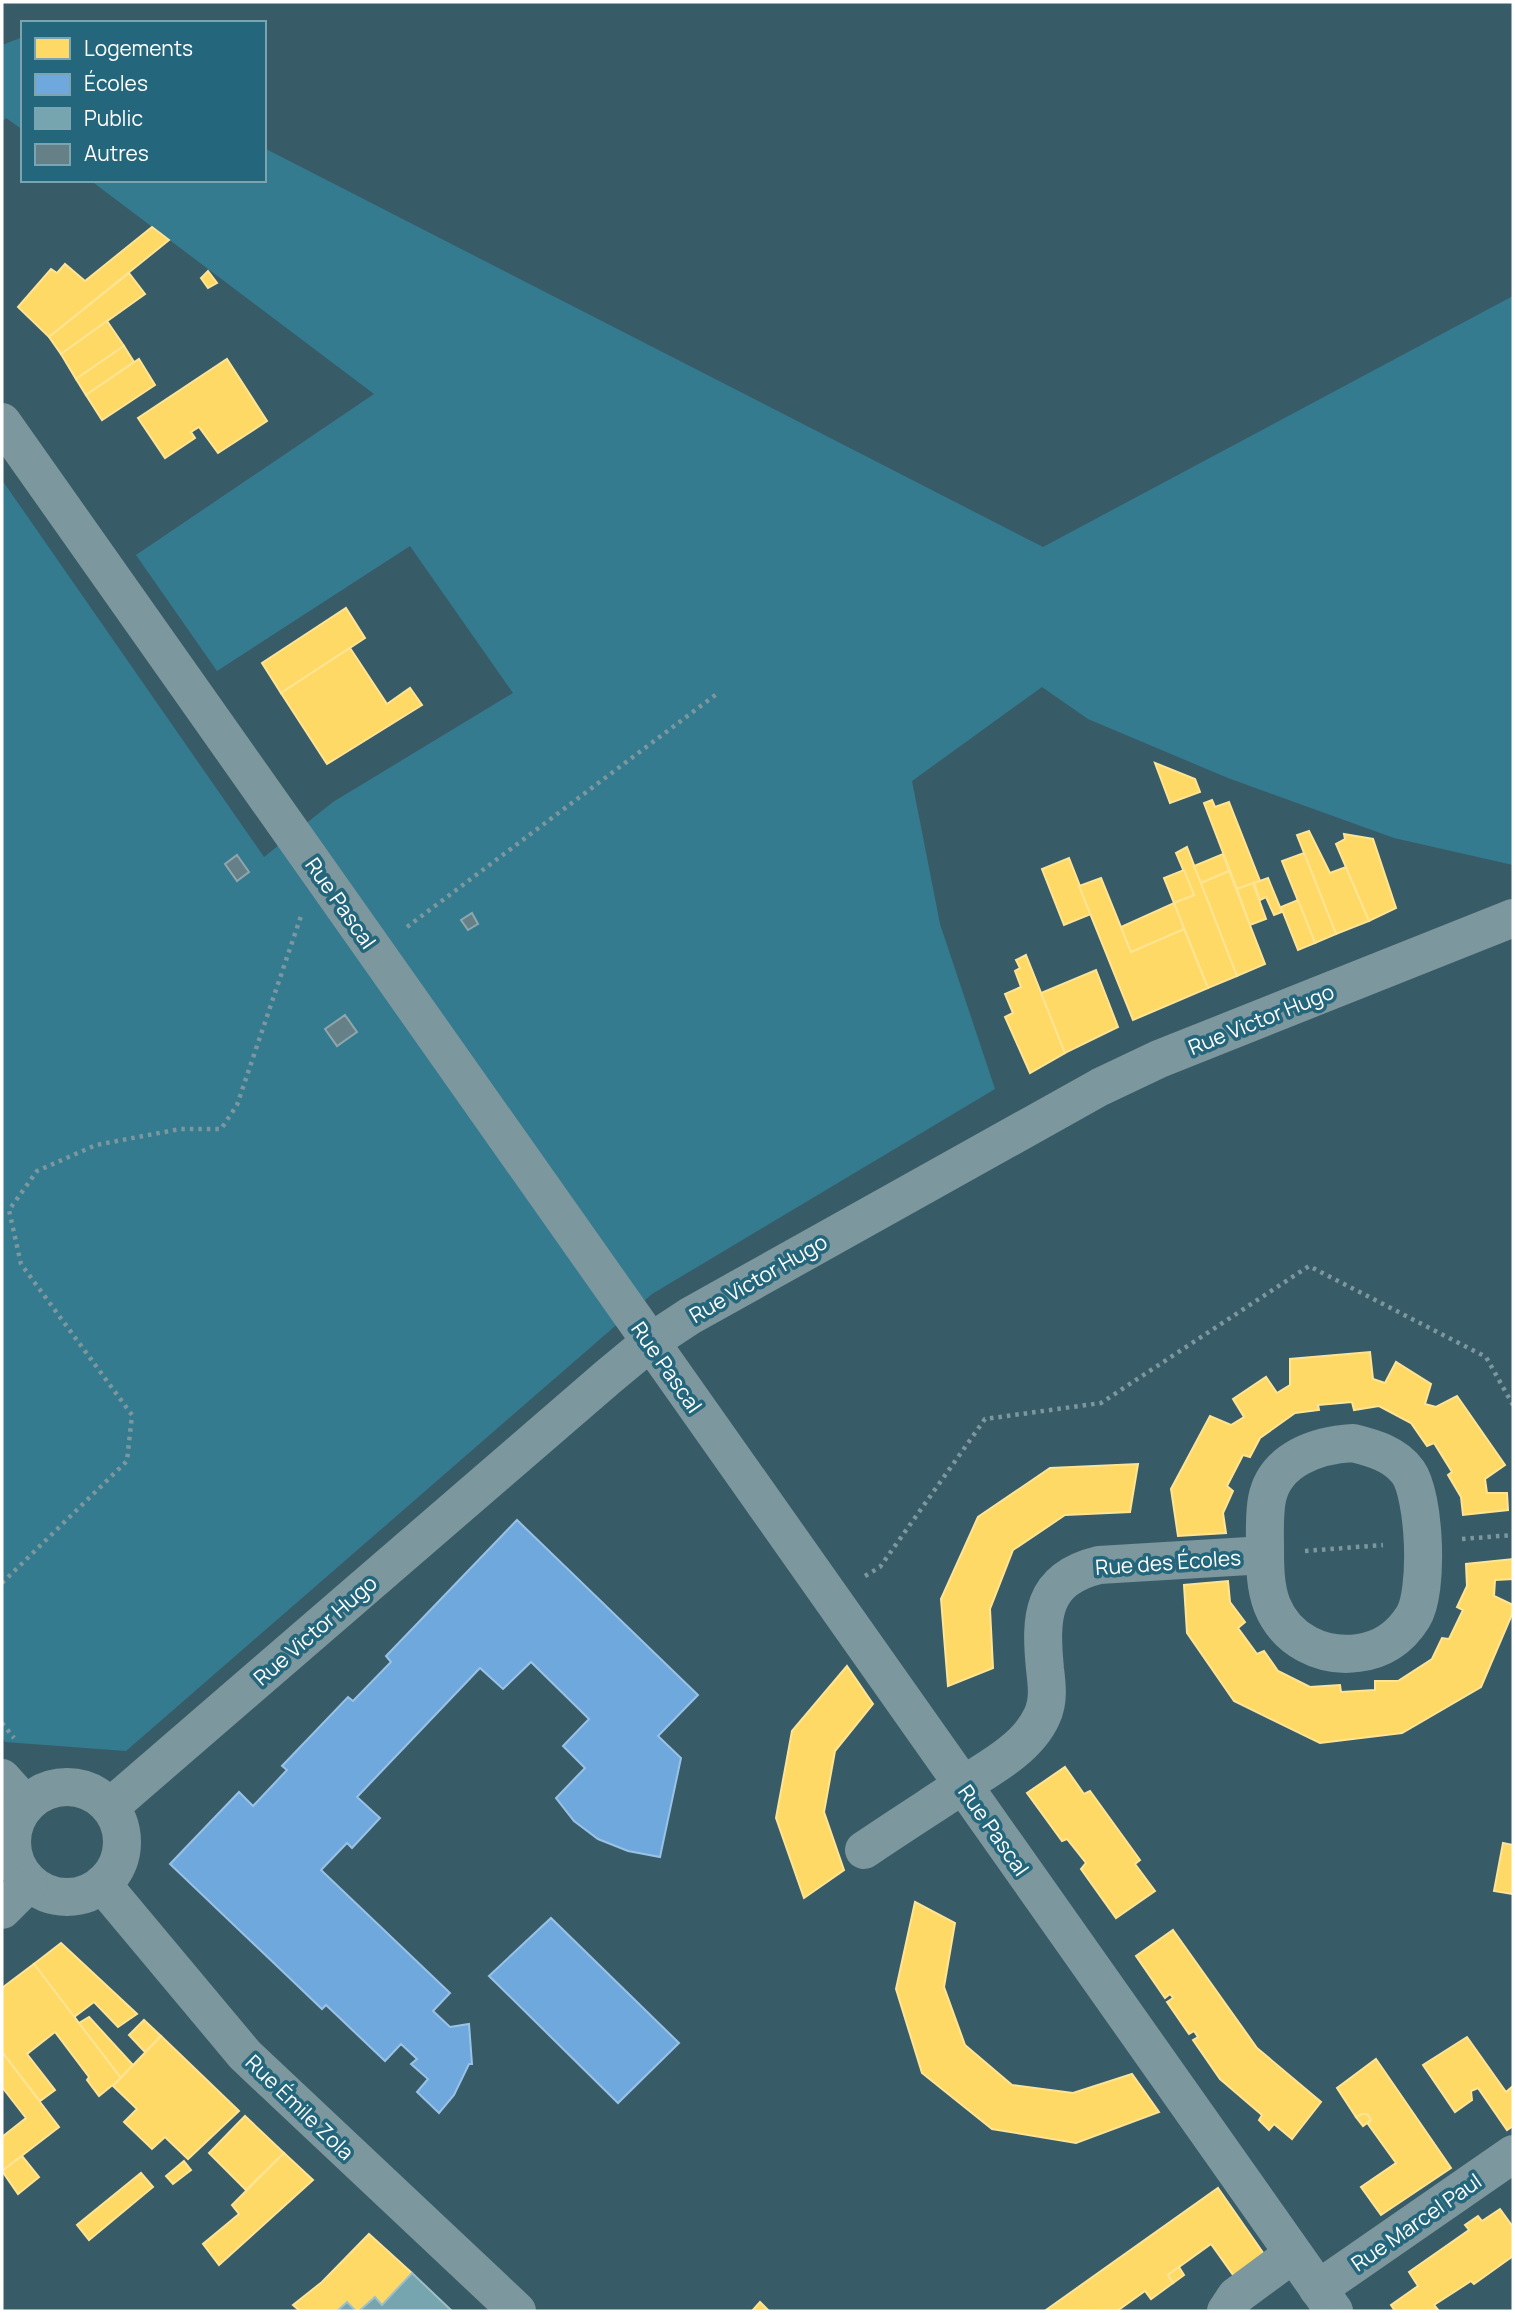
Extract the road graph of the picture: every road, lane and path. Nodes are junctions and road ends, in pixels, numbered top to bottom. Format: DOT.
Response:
graph roads {
  1 [pos="2,422"];
  2 [pos="718,693"];
  3 [pos="317,868"];
  4 [pos="1513,918"];
  5 [pos="375,951"];
  6 [pos="649,1343"];
  7 [pos="1513,1405"];
  8 [pos="1265,1555"];
  9 [pos="2,1583"];
  10 [pos="830,1598"];
  11 [pos="962,1785"];
  12 [pos="14,1792"];
  13 [pos="110,1807"];
  14 [pos="864,1850"];
  15 [pos="29,1883"];
  16 [pos="102,1884"];
  17 [pos="2,1910"];
  18 [pos="1513,2154"];
  19 [pos="1293,2254"];
  20 [pos="1326,2300"];
  21 [pos="517,2311"];
  22 [pos="1226,2311"];
  1 -- 3 [label="street, Rue Pascal"];
  2 -- 5 [label="path"];
  3 -- 5 [label="street, Rue Pascal"];
  3 -- 9 [label="path"];
  4 -- 6 [label="street, Rue Victor Hugo"];
  5 -- 6 [label="street, Rue Pascal"];
  6 -- 10 [label="street, Rue Pascal"];
  6 -- 13 [label="street, Rue Victor Hugo"];
  7 -- 10 [label="path"];
  8 -- 8 [label="street"];
  8 -- 11 [label="street, Rue des Écoles"];
  10 -- 11 [label="street, Rue Pascal"];
  11 -- 14 [label="street, Rue des Écoles"];
  11 -- 19 [label="street, Rue Pascal"];
  12 -- 13 [label="street"];
  12 -- 15 [label="street"];
  13 -- 16 [label="street"];
  15 -- 16 [label="street"];
  15 -- 17 [label="street"];
  16 -- 21 [label="street, Rue Émile Zola"];
  18 -- 20 [label="street, Rue Marcel Paul"];
  19 -- 20 [label="street, Rue Pascal"];
  19 -- 22 [label="street"];
}
